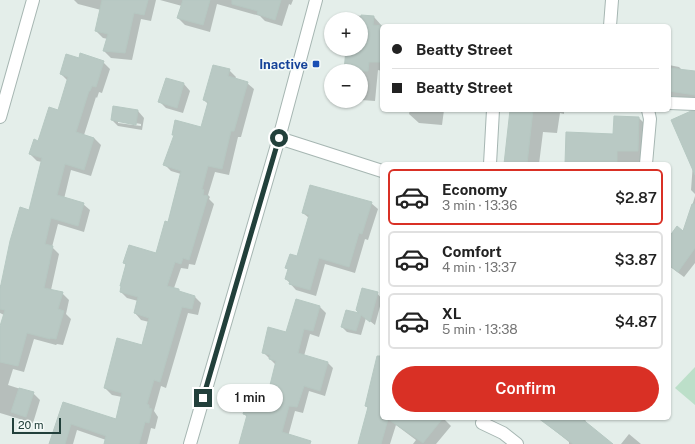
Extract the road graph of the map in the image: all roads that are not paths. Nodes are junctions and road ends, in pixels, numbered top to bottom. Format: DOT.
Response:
graph roads {
  1 [pos="33,0"];
  2 [pos="316,0"];
  3 [pos="612,0"];
  4 [pos="610,24"];
  5 [pos="671,103"];
  6 [pos="695,104"];
  7 [pos="493,112"];
  8 [pos="648,112"];
  9 [pos="0,117"];
  10 [pos="279,138"];
  11 [pos="490,162"];
  12 [pos="646,162"];
  13 [pos="380,170"];
  14 [pos="482,424"];
  15 [pos="190,444"];
  16 [pos="517,444"];
  1 -- 9 [label="street"];
  2 -- 10 [label="street"];
  3 -- 4 [label="street"];
  5 -- 6 [label="street"];
  7 -- 11 [label="street"];
  8 -- 12 [label="street"];
  10 -- 13 [label="street"];
  10 -- 15 [label="street"];
  14 -- 16 [label="street"];
}
